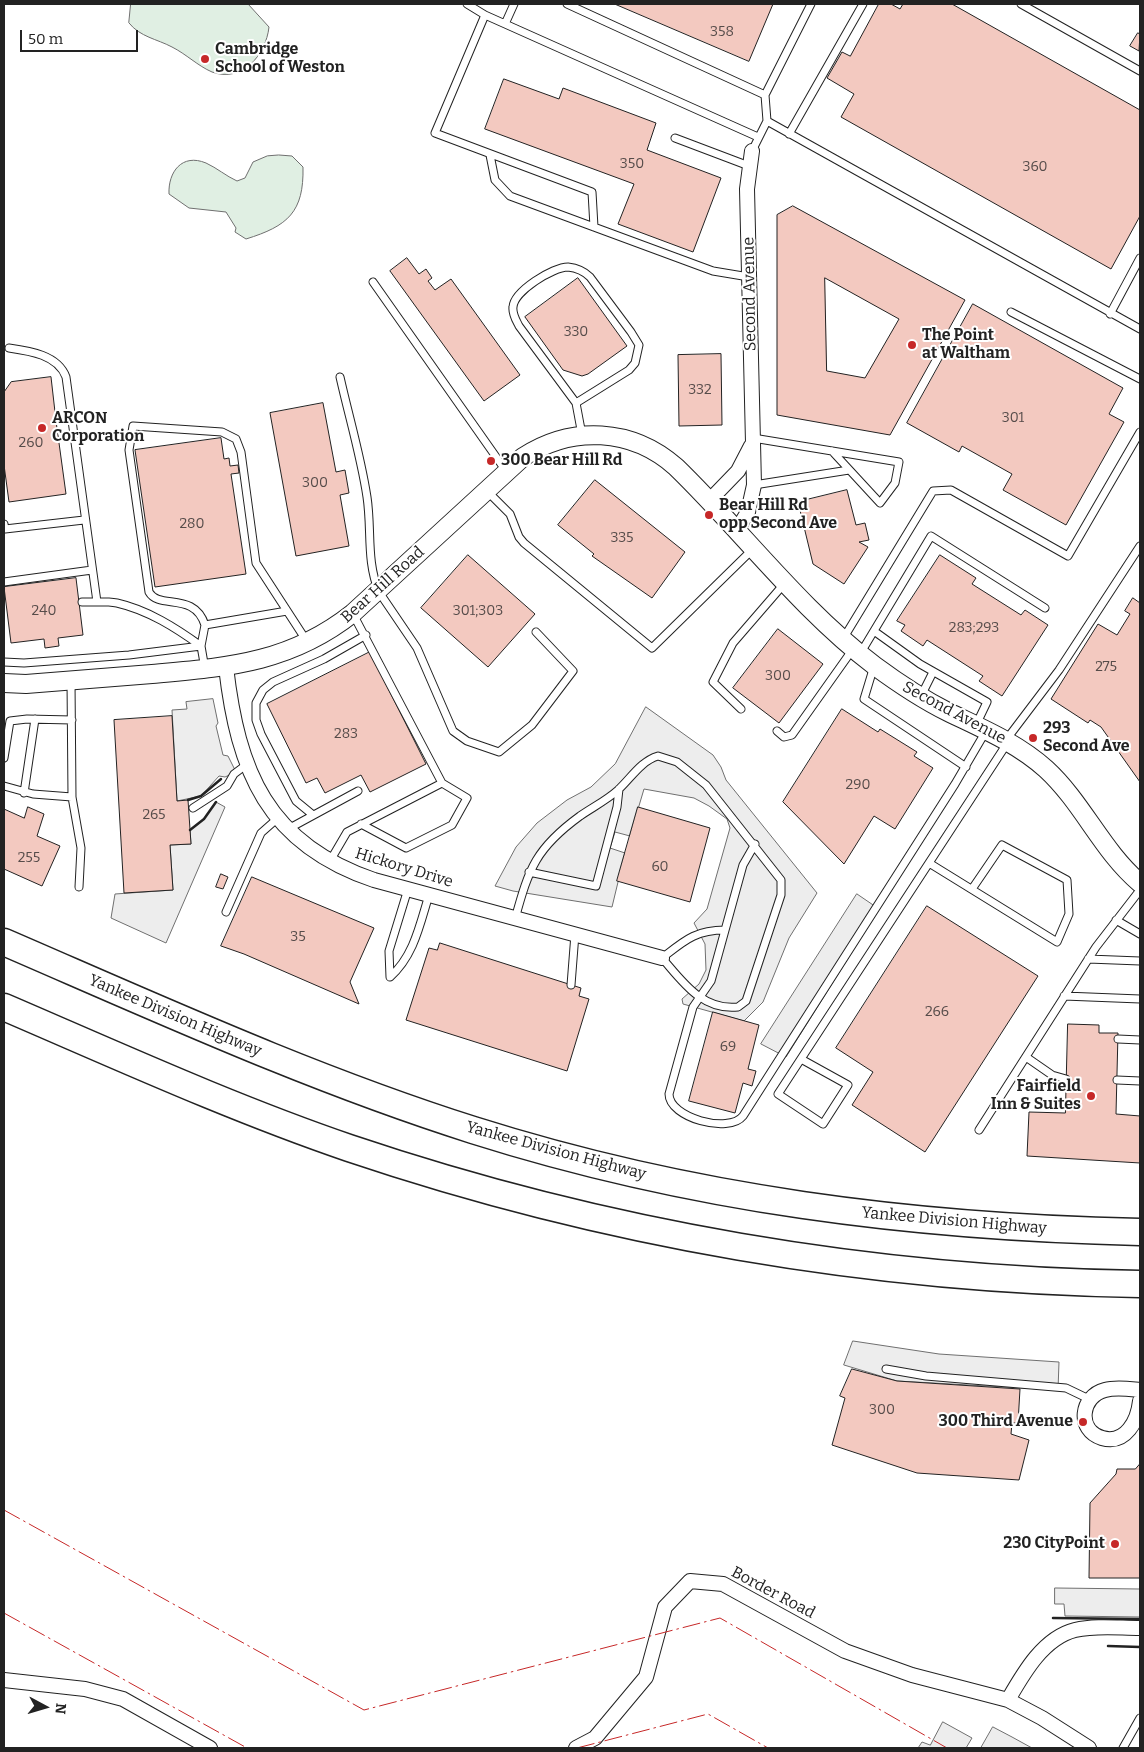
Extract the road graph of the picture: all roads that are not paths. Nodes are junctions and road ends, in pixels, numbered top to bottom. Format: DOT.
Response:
graph roads {
  1 [pos="466,4"];
  2 [pos="514,4"];
  3 [pos="566,4"];
  4 [pos="811,4"];
  5 [pos="863,4"];
  6 [pos="1021,4"];
  7 [pos="485,15"];
  8 [pos="505,24"];
  9 [pos="1140,71"];
  10 [pos="765,95"];
  11 [pos="766,121"];
  12 [pos="789,134"];
  13 [pos="758,137"];
  14 [pos="675,138"];
  15 [pos="752,150"];
  16 [pos="490,155"];
  17 [pos="749,166"];
  18 [pos="594,227"];
  19 [pos="1140,258"];
  20 [pos="749,277"];
  21 [pos="372,282"];
  22 [pos="1011,312"];
  23 [pos="1110,314"];
  24 [pos="1140,329"];
  25 [pos="10,348"];
  26 [pos="340,377"];
  27 [pos="1140,379"];
  28 [pos="576,403"];
  29 [pos="1140,432"];
  30 [pos="582,435"];
  31 [pos="753,438"];
  32 [pos="832,451"];
  33 [pos="849,470"];
  34 [pos="506,471"];
  35 [pos="754,486"];
  36 [pos="486,490"];
  37 [pos="709,501"];
  38 [pos="84,520"];
  39 [pos="4,524"];
  40 [pos="737,530"];
  41 [pos="1140,546"];
  42 [pos="754,548"];
  43 [pos="92,570"];
  44 [pos="4,582"];
  45 [pos="786,582"];
  46 [pos="379,592"];
  47 [pos="82,602"];
  48 [pos="97,602"];
  49 [pos="1045,608"];
  50 [pos="287,611"];
  51 [pos="353,614"];
  52 [pos="205,625"];
  53 [pos="874,631"];
  54 [pos="536,632"];
  55 [pos="366,635"];
  56 [pos="308,643"];
  57 [pos="201,646"];
  58 [pos="852,647"];
  59 [pos="4,662"];
  60 [pos="874,666"];
  61 [pos="226,667"];
  62 [pos="205,669"];
  63 [pos="933,672"];
  64 [pos="71,680"];
  65 [pos="4,683"];
  66 [pos="921,697"];
  67 [pos="741,709"];
  68 [pos="35,719"];
  69 [pos="72,720"];
  70 [pos="982,727"];
  71 [pos="777,731"];
  72 [pos="1007,741"];
  73 [pos="4,758"];
  74 [pos="246,765"];
  75 [pos="966,767"];
  76 [pos="442,783"];
  77 [pos="4,786"];
  78 [pos="619,790"];
  79 [pos="358,792"];
  80 [pos="24,793"];
  81 [pos="72,797"];
  82 [pos="194,808"];
  83 [pos="313,815"];
  84 [pos="278,818"];
  85 [pos="361,824"];
  86 [pos="288,829"];
  87 [pos="755,844"];
  88 [pos="330,861"];
  89 [pos="929,863"];
  90 [pos="529,872"];
  91 [pos="1140,883"];
  92 [pos="79,887"];
  93 [pos="408,889"];
  94 [pos="972,889"];
  95 [pos="1140,890"];
  96 [pos="429,895"];
  97 [pos="226,912"];
  98 [pos="515,919"];
  99 [pos="1116,920"];
  100 [pos="725,930"];
  101 [pos="575,934"];
  102 [pos="1140,934"];
  103 [pos="4,942"];
  104 [pos="662,958"];
  105 [pos="1088,960"];
  106 [pos="1140,961"];
  107 [pos="571,984"];
  108 [pos="1064,996"];
  109 [pos="700,998"];
  110 [pos="1140,999"];
  111 [pos="4,1007"];
  112 [pos="1118,1039"];
  113 [pos="1140,1040"];
  114 [pos="1026,1057"];
  115 [pos="801,1059"];
  116 [pos="1066,1079"];
  117 [pos="1116,1080"];
  118 [pos="1140,1081"];
  119 [pos="979,1130"];
  120 [pos="1140,1232"];
  121 [pos="1140,1284"];
  122 [pos="886,1369"];
  123 [pos="1140,1390"];
  124 [pos="1089,1399"];
  125 [pos="1140,1401"];
  126 [pos="1140,1628"];
  127 [pos="4,1680"];
  128 [pos="1008,1700"];
  129 [pos="1140,1718"];
  130 [pos="1137,1730"];
  131 [pos="210,1748"];
  132 [pos="576,1748"];
  133 [pos="1089,1748"];
  134 [pos="1123,1748"];
  1 -- 7 [label="lane"];
  2 -- 8 [label="lane"];
  3 -- 10 [label="lane"];
  4 -- 10 [label="lane"];
  5 -- 12 [label="lane"];
  6 -- 9 [label="lane"];
  7 -- 8 [label="lane"];
  7 -- 16 [label="lane"];
  8 -- 13 [label="lane"];
  10 -- 11 [label="lane"];
  11 -- 12 [label="lane"];
  11 -- 13 [label="lane"];
  12 -- 23 [label="lane"];
  13 -- 15 [label="lane"];
  14 -- 17 [label="lane"];
  15 -- 17 [label="street, Second Avenue"];
  16 -- 18 [label="lane"];
  16 -- 18 [label="lane"];
  17 -- 20 [label="street, Second Avenue"];
  18 -- 20 [label="lane"];
  19 -- 23 [label="lane"];
  20 -- 31 [label="street, Second Avenue"];
  21 -- 34 [label="lane"];
  22 -- 27 [label="lane"];
  23 -- 24 [label="lane"];
  25 -- 38 [label="lane"];
  26 -- 46 [label="lane"];
  28 -- 28 [label="lane"];
  28 -- 30 [label="lane"];
  29 -- 58 [label="lane"];
  30 -- 34 [label="street, Bear Hill Road"];
  30 -- 37 [label="street, Bear Hill Road"];
  31 -- 32 [label="lane"];
  31 -- 35 [label="street, Second Avenue"];
  31 -- 37 [label="street, Second Avenue"];
  32 -- 33 [label="lane"];
  32 -- 33 [label="lane"];
  33 -- 35 [label="lane"];
  34 -- 36 [label="street, Bear Hill Road"];
  35 -- 40 [label="street, Second Avenue"];
  36 -- 42 [label="lane"];
  36 -- 46 [label="street, Bear Hill Road"];
  37 -- 40 [label="street, Second Avenue"];
  38 -- 39 [label="lane"];
  38 -- 43 [label="lane"];
  40 -- 42 [label="street, Second Avenue"];
  41 -- 72 [label="lane"];
  42 -- 45 [label="street, Second Avenue"];
  43 -- 44 [label="lane"];
  43 -- 48 [label="lane"];
  45 -- 58 [label="street, Second Avenue"];
  45 -- 67 [label="lane"];
  46 -- 51 [label="street, Bear Hill Road"];
  46 -- 54 [label="lane"];
  47 -- 48 [label="lane"];
  48 -- 57 [label="lane"];
  49 -- 53 [label="lane"];
  50 -- 52 [label="lane"];
  50 -- 52 [label="lane"];
  50 -- 56 [label="lane"];
  51 -- 55 [label="lane"];
  51 -- 56 [label="street, Bear Hill Road"];
  52 -- 57 [label="lane"];
  53 -- 58 [label="lane"];
  53 -- 63 [label="lane"];
  55 -- 76 [label="lane"];
  55 -- 83 [label="lane"];
  56 -- 61 [label="street, Bear Hill Road"];
  57 -- 59 [label="lane"];
  57 -- 62 [label="lane"];
  58 -- 60 [label="street, Second Avenue"];
  58 -- 71 [label="lane"];
  60 -- 66 [label="street, Second Avenue"];
  60 -- 75 [label="lane"];
  61 -- 62 [label="street, Bear Hill Road"];
  61 -- 74 [label="street, Hickory Drive"];
  62 -- 64 [label="street, Bear Hill Road"];
  63 -- 66 [label="lane"];
  63 -- 70 [label="lane"];
  64 -- 65 [label="street, Bear Hill Road"];
  64 -- 69 [label="lane"];
  66 -- 70 [label="street, Second Avenue"];
  68 -- 69 [label="lane"];
  68 -- 73 [label="lane"];
  68 -- 80 [label="lane"];
  69 -- 81 [label="lane"];
  70 -- 72 [label="street, Second Avenue"];
  70 -- 75 [label="lane"];
  72 -- 89 [label="lane"];
  72 -- 91 [label="street, Second Avenue"];
  74 -- 82 [label="lane"];
  74 -- 84 [label="street, Hickory Drive"];
  75 -- 109 [label="lane"];
  76 -- 85 [label="lane"];
  76 -- 85 [label="lane"];
  77 -- 80 [label="lane"];
  78 -- 87 [label="lane"];
  78 -- 90 [label="lane"];
  78 -- 90 [label="lane"];
  79 -- 83 [label="lane"];
  80 -- 81 [label="lane"];
  81 -- 92 [label="lane"];
  83 -- 86 [label="lane"];
  84 -- 86 [label="street, Hickory Drive"];
  84 -- 97 [label="lane"];
  85 -- 88 [label="lane"];
  86 -- 88 [label="street, Hickory Drive"];
  87 -- 100 [label="lane"];
  87 -- 109 [label="lane"];
  88 -- 93 [label="street, Hickory Drive"];
  89 -- 94 [label="lane"];
  89 -- 115 [label="lane"];
  90 -- 98 [label="lane"];
  93 -- 96 [label="street, Hickory Drive"];
  93 -- 96 [label="lane"];
  94 -- 94 [label="lane"];
  95 -- 99 [label="lane"];
  96 -- 98 [label="street, Hickory Drive"];
  98 -- 101 [label="street, Hickory Drive"];
  99 -- 102 [label="lane"];
  99 -- 105 [label="lane"];
  100 -- 104 [label="lane"];
  100 -- 109 [label="lane"];
  101 -- 104 [label="street, Hickory Drive"];
  101 -- 107 [label="lane"];
  103 -- 120 [label="highway, Yankee Division Highway"];
  104 -- 109 [label="lane"];
  105 -- 106 [label="lane"];
  105 -- 108 [label="lane"];
  108 -- 110 [label="lane"];
  108 -- 114 [label="lane"];
  111 -- 121 [label="highway"];
  112 -- 113 [label="lane"];
  114 -- 116 [label="lane"];
  114 -- 119 [label="lane"];
  115 -- 115 [label="lane"];
  117 -- 118 [label="lane"];
  122 -- 124 [label="lane"];
  123 -- 124 [label="street"];
  124 -- 125 [label="street"];
  126 -- 128 [label="street"];
  127 -- 131 [label="street"];
  128 -- 132 [label="street, Border Road"];
  128 -- 133 [label="street"];
  129 -- 130 [label="lane"];
  130 -- 134 [label="lane"];
}
